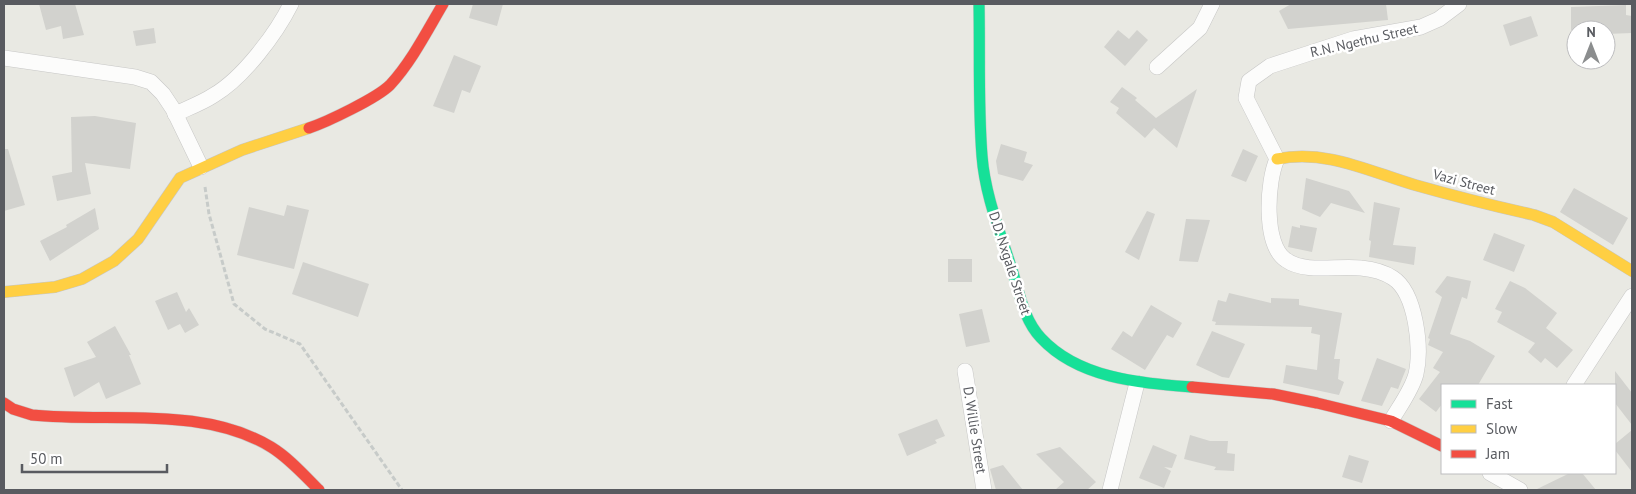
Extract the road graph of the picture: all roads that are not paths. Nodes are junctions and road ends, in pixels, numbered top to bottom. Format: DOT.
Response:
graph roads {
  1 [pos="291,4"];
  2 [pos="443,4"];
  3 [pos="979,4"];
  4 [pos="1212,4"];
  5 [pos="1458,4"];
  6 [pos="4,58"];
  7 [pos="1157,66"];
  8 [pos="175,114"];
  9 [pos="1277,159"];
  10 [pos="201,167"];
  11 [pos="1632,270"];
  12 [pos="4,292"];
  13 [pos="1632,296"];
  14 [pos="965,370"];
  15 [pos="1137,383"];
  16 [pos="1575,384"];
  17 [pos="4,403"];
  18 [pos="1390,421"];
  19 [pos="1441,446"];
  20 [pos="1495,474"];
  21 [pos="1510,477"];
  22 [pos="319,490"];
  23 [pos="984,490"];
  24 [pos="1110,490"];
  25 [pos="1520,490"];
  1 -- 8 [label="street"];
  2 -- 10 [label="street"];
  3 -- 15 [label="street, D.D. Nxgale Street"];
  4 -- 7 [label="street"];
  5 -- 9 [label="street, R.N. Ngethu Street"];
  6 -- 8 [label="street"];
  8 -- 10 [label="street"];
  9 -- 11 [label="street, Vazi Street"];
  9 -- 18 [label="street"];
  10 -- 12 [label="street"];
  13 -- 16 [label="street"];
  14 -- 23 [label="street, D. Willie Street"];
  15 -- 18 [label="street, D.D. Nxgale Street"];
  15 -- 24 [label="street"];
  17 -- 22 [label="street"];
  18 -- 19 [label="street, D.D. Nxgale Street"];
  20 -- 21 [label="street"];
  21 -- 25 [label="street"];
}
